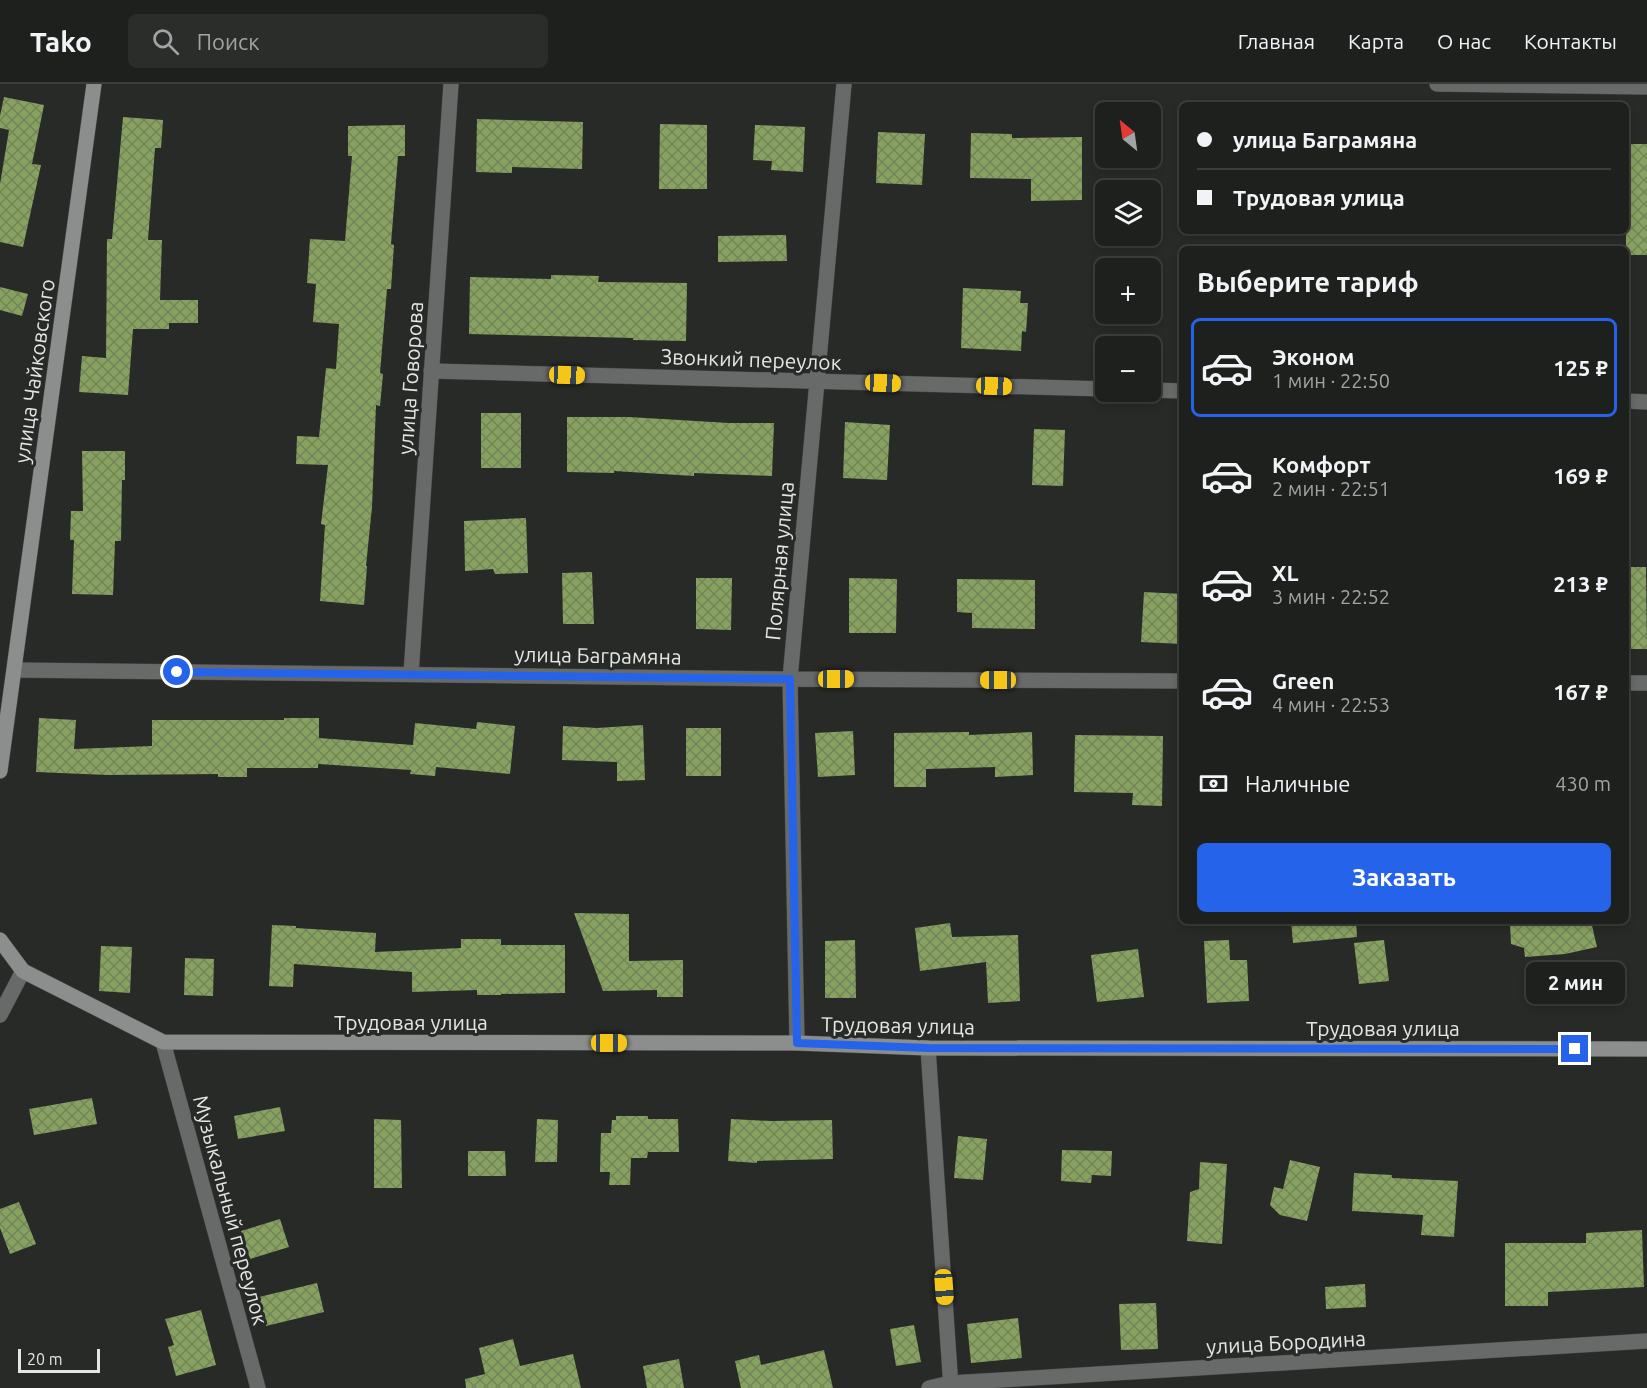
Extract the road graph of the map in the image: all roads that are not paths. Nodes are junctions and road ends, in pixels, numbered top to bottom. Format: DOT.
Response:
graph roads {
  1 [pos="94,84"];
  2 [pos="451,84"];
  3 [pos="844,84"];
  4 [pos="1437,84"];
  5 [pos="1647,87"];
  6 [pos="431,371"];
  7 [pos="817,382"];
  8 [pos="1095,389"];
  9 [pos="1161,390"];
  10 [pos="1179,391"];
  11 [pos="1629,401"];
  12 [pos="1647,402"];
  13 [pos="14,670"];
  14 [pos="411,674"];
  15 [pos="790,679"];
  16 [pos="1179,681"];
  17 [pos="1629,683"];
  18 [pos="1647,683"];
  19 [pos="0,771"];
  20 [pos="0,940"];
  21 [pos="23,971"];
  22 [pos="0,1015"];
  23 [pos="163,1042"];
  24 [pos="797,1043"];
  25 [pos="928,1048"];
  26 [pos="1647,1049"];
  27 [pos="1647,1341"];
  28 [pos="951,1385"];
  29 [pos="258,1388"];
  30 [pos="929,1388"];
  1 -- 13 [label="main road, улица Чайковского"];
  2 -- 6 [label="street, улица Говорова"];
  3 -- 7 [label="street, Полярная улица"];
  4 -- 5 [label="street"];
  6 -- 7 [label="street, Звонкий переулок"];
  6 -- 14 [label="street, улица Говорова"];
  7 -- 8 [label="street, Звонкий переулок"];
  7 -- 15 [label="street, Полярная улица"];
  9 -- 10 [label="street"];
  11 -- 12 [label="street"];
  13 -- 14 [label="street, улица Баграмяна"];
  13 -- 19 [label="main road, улица Чайковского"];
  14 -- 15 [label="street, улица Баграмяна"];
  15 -- 16 [label="street, улица Баграмяна"];
  15 -- 24 [label="street, Полярная улица"];
  17 -- 18 [label="street"];
  20 -- 21 [label="main road, Трудовая улица"];
  21 -- 22 [label="street"];
  21 -- 23 [label="main road, Трудовая улица"];
  23 -- 24 [label="main road, Трудовая улица"];
  23 -- 29 [label="street, Музыкальный переулок"];
  24 -- 25 [label="main road, Трудовая улица"];
  25 -- 26 [label="main road, Трудовая улица"];
  25 -- 28 [label="street"];
  27 -- 28 [label="street, улица Бородина"];
  28 -- 30 [label="street, улица Бородина"];
}
